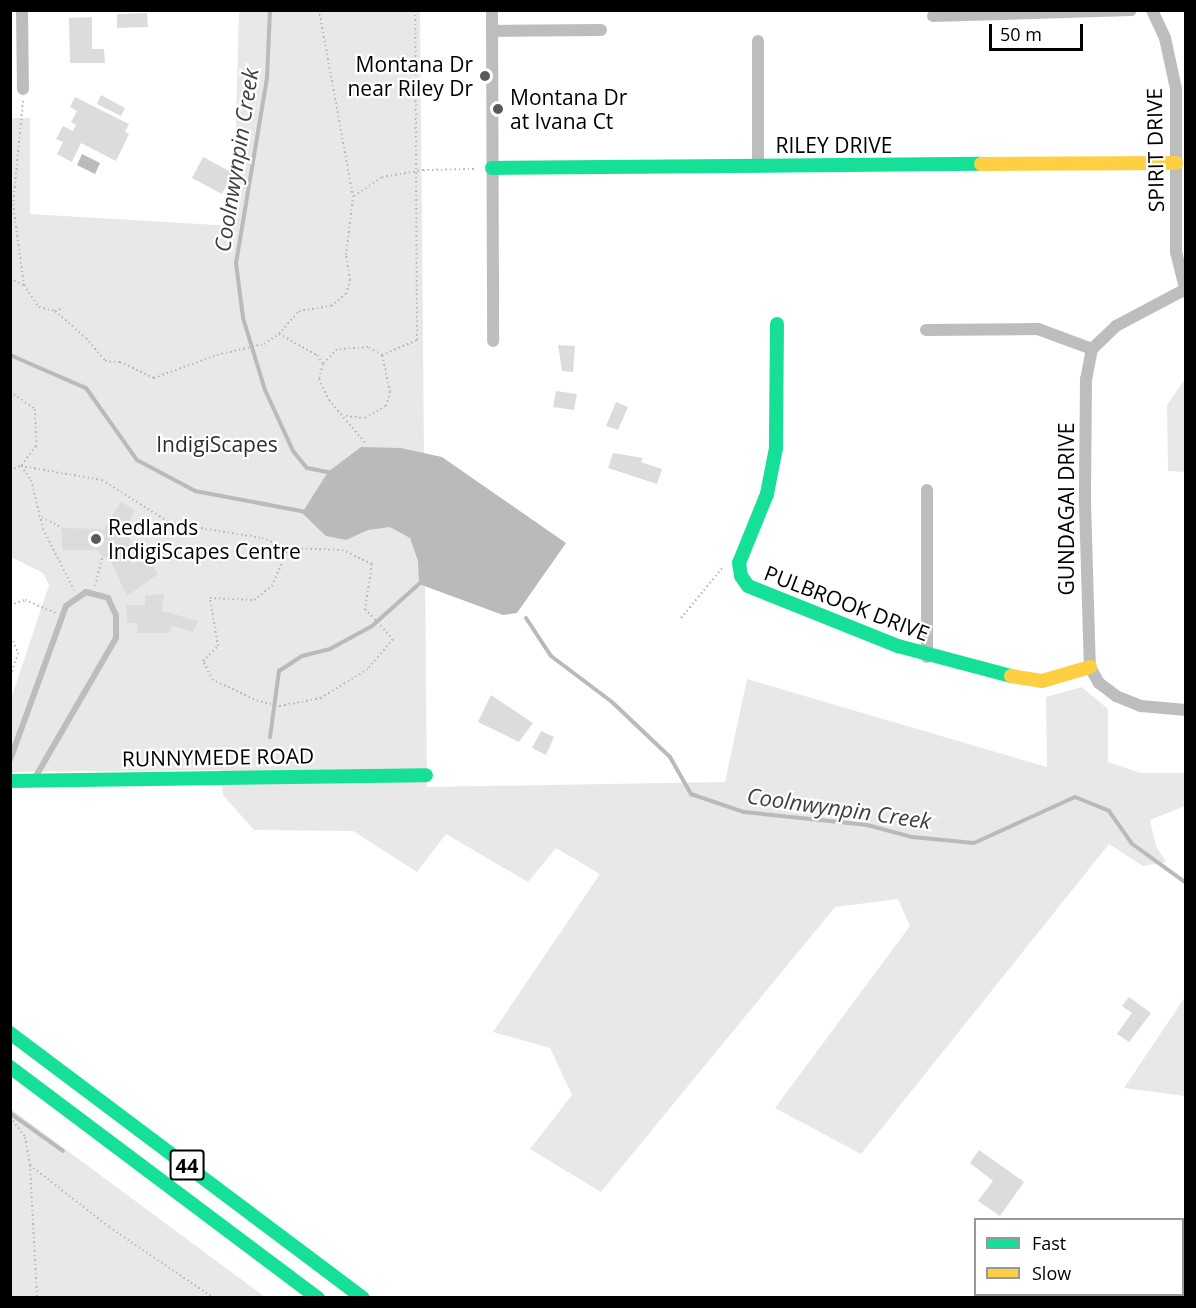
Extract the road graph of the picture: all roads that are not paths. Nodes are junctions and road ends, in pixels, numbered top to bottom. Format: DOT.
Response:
graph roads {
  1 [pos="22,10"];
  2 [pos="492,10"];
  3 [pos="1131,10"];
  4 [pos="1152,10"];
  5 [pos="933,16"];
  6 [pos="601,30"];
  7 [pos="492,31"];
  8 [pos="758,41"];
  9 [pos="23,89"];
  10 [pos="1176,163"];
  11 [pos="758,167"];
  12 [pos="488,169"];
  13 [pos="1185,291"];
  14 [pos="777,324"];
  15 [pos="926,330"];
  16 [pos="494,341"];
  17 [pos="1092,349"];
  18 [pos="927,490"];
  19 [pos="927,657"];
  20 [pos="1090,668"];
  21 [pos="1185,710"];
  22 [pos="10,760"];
  23 [pos="426,776"];
  24 [pos="34,780"];
  25 [pos="10,781"];
  26 [pos="10,1033"];
  27 [pos="10,1067"];
  28 [pos="318,1298"];
  29 [pos="363,1298"];
  1 -- 9 [label="street"];
  2 -- 7 [label="street"];
  3 -- 5 [label="street"];
  4 -- 10 [label="street, SPIRIT DRIVE"];
  6 -- 7 [label="street"];
  7 -- 12 [label="street"];
  8 -- 11 [label="street"];
  10 -- 11 [label="street, RILEY DRIVE"];
  10 -- 13 [label="street, SPIRIT DRIVE"];
  11 -- 12 [label="street, RILEY DRIVE"];
  12 -- 16 [label="street"];
  13 -- 17 [label="street"];
  14 -- 19 [label="street, PULBROOK DRIVE"];
  15 -- 17 [label="street"];
  17 -- 20 [label="street, GUNDAGAI DRIVE"];
  18 -- 19 [label="street"];
  19 -- 20 [label="street, PULBROOK DRIVE"];
  20 -- 21 [label="street"];
  22 -- 24 [label="lane"];
  23 -- 24 [label="street, RUNNYMEDE ROAD"];
  24 -- 25 [label="street, RUNNYMEDE ROAD"];
  26 -- 29 [label="street, 44"];
  27 -- 28 [label="street, 44"];
}
